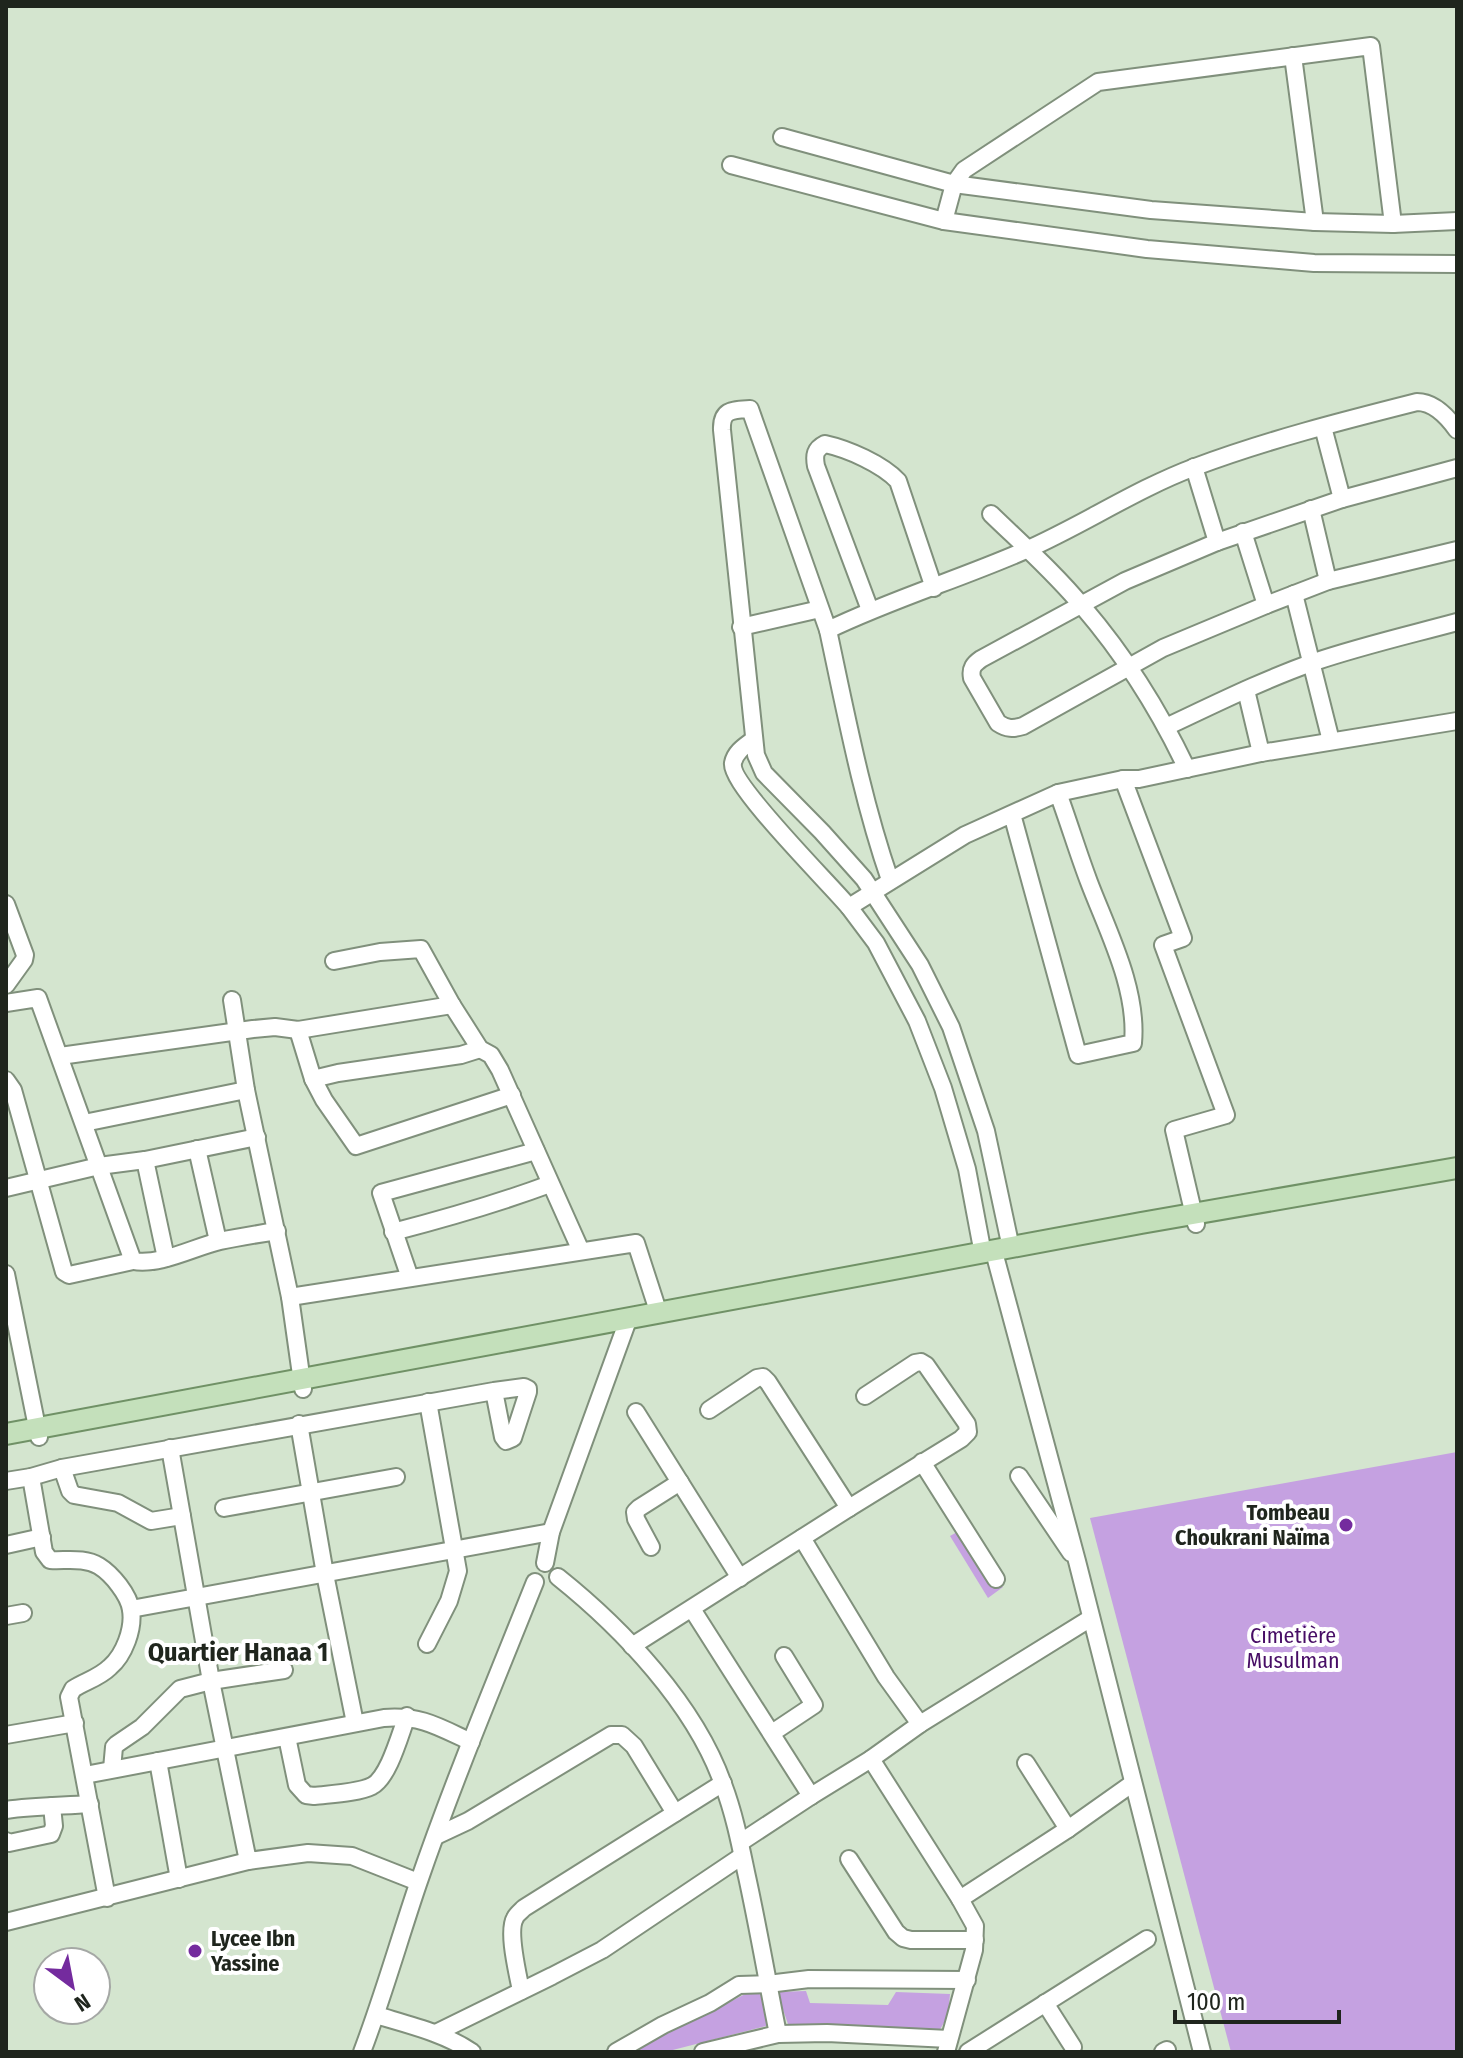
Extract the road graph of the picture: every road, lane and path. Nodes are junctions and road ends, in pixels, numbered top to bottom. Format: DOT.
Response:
graph roads {
  1 [pos="1293,56"];
  2 [pos="782,137"];
  3 [pos="731,165"];
  4 [pos="954,184"];
  5 [pos="944,221"];
  6 [pos="1457,221"];
  7 [pos="1315,222"];
  8 [pos="1393,224"];
  9 [pos="1457,264"];
  10 [pos="1323,427"];
  11 [pos="1457,430"];
  12 [pos="1194,467"];
  13 [pos="1457,468"];
  14 [pos="1342,499"];
  15 [pos="1311,509"];
  16 [pos="991,514"];
  17 [pos="1243,532"];
  18 [pos="1217,542"];
  19 [pos="1028,549"];
  20 [pos="1457,550"];
  21 [pos="1328,581"];
  22 [pos="934,588"];
  23 [pos="1294,594"];
  24 [pos="1266,605"];
  25 [pos="1083,606"];
  26 [pos="820,609"];
  27 [pos="870,610"];
  28 [pos="1457,622"];
  29 [pos="741,627"];
  30 [pos="828,630"];
  31 [pos="1312,663"];
  32 [pos="1130,668"];
  33 [pos="1246,690"];
  34 [pos="1457,721"];
  35 [pos="1166,727"];
  36 [pos="753,740"];
  37 [pos="1331,741"];
  38 [pos="1261,753"];
  39 [pos="1187,769"];
  40 [pos="1123,779"];
  41 [pos="1058,793"];
  42 [pos="1012,814"];
  43 [pos="890,880"];
  44 [pos="872,892"];
  45 [pos="6,904"];
  46 [pos="849,907"];
  47 [pos="334,961"];
  48 [pos="6,985"];
  49 [pos="232,1000"];
  50 [pos="6,1003"];
  51 [pos="452,1005"];
  52 [pos="298,1030"];
  53 [pos="237,1031"];
  54 [pos="480,1049"];
  55 [pos="60,1056"];
  56 [pos="313,1079"];
  57 [pos="6,1080"];
  58 [pos="246,1090"];
  59 [pos="512,1095"];
  60 [pos="84,1123"];
  61 [pos="257,1137"];
  62 [pos="197,1149"];
  63 [pos="536,1151"];
  64 [pos="145,1160"];
  65 [pos="99,1166"];
  66 [pos="1457,1168"];
  67 [pos="40,1180"];
  68 [pos="1457,1180"];
  69 [pos="550,1184"];
  70 [pos="6,1188"];
  71 [pos="1195,1219"];
  72 [pos="277,1231"];
  73 [pos="393,1232"];
  74 [pos="218,1241"];
  75 [pos="581,1251"];
  76 [pos="996,1253"];
  77 [pos="166,1258"];
  78 [pos="133,1261"];
  79 [pos="6,1274"];
  80 [pos="410,1278"];
  81 [pos="290,1297"];
  82 [pos="751,1301"];
  83 [pos="659,1314"];
  84 [pos="626,1325"];
  85 [pos="303,1384"];
  86 [pos="494,1391"];
  87 [pos="865,1396"];
  88 [pos="428,1402"];
  89 [pos="709,1410"];
  90 [pos="636,1412"];
  91 [pos="299,1424"];
  92 [pos="38,1432"];
  93 [pos="6,1434"];
  94 [pos="6,1444"];
  95 [pos="170,1448"];
  96 [pos="922,1462"];
  97 [pos="62,1468"];
  98 [pos="1019,1476"];
  99 [pos="31,1477"];
  100 [pos="396,1477"];
  101 [pos="6,1481"];
  102 [pos="680,1482"];
  103 [pos="312,1492"];
  104 [pos="224,1508"];
  105 [pos="849,1508"];
  106 [pos="182,1516"];
  107 [pos="551,1532"];
  108 [pos="42,1537"];
  109 [pos="802,1538"];
  110 [pos="6,1545"];
  111 [pos="651,1547"];
  112 [pos="455,1550"];
  113 [pos="1077,1561"];
  114 [pos="545,1563"];
  115 [pos="325,1574"];
  116 [pos="558,1577"];
  117 [pos="740,1578"];
  118 [pos="996,1579"];
  119 [pos="535,1582"];
  120 [pos="196,1596"];
  121 [pos="131,1609"];
  122 [pos="692,1609"];
  123 [pos="1091,1618"];
  124 [pos="427,1644"];
  125 [pos="632,1646"];
  126 [pos="784,1656"];
  127 [pos="284,1670"];
  128 [pos="211,1681"];
  129 [pos="407,1716"];
  130 [pos="75,1723"];
  131 [pos="355,1723"];
  132 [pos="920,1724"];
  133 [pos="772,1733"];
  134 [pos="6,1735"];
  135 [pos="287,1737"];
  136 [pos="471,1742"];
  137 [pos="224,1748"];
  138 [pos="871,1759"];
  139 [pos="158,1761"];
  140 [pos="1026,1763"];
  141 [pos="112,1769"];
  142 [pos="85,1775"];
  143 [pos="723,1783"];
  144 [pos="1133,1783"];
  145 [pos="811,1796"];
  146 [pos="90,1804"];
  147 [pos="52,1806"];
  148 [pos="6,1810"];
  149 [pos="675,1813"];
  150 [pos="1068,1829"];
  151 [pos="436,1836"];
  152 [pos="6,1841"];
  153 [pos="742,1849"];
  154 [pos="849,1859"];
  155 [pos="248,1861"];
  156 [pos="179,1879"];
  157 [pos="418,1882"];
  158 [pos="107,1898"];
  159 [pos="960,1899"];
  160 [pos="6,1922"];
  161 [pos="1147,1939"];
  162 [pos="975,1940"];
  163 [pos="967,1980"];
  164 [pos="768,1984"];
  165 [pos="521,1991"];
  166 [pos="1045,2003"];
  167 [pos="376,2015"];
  168 [pos="436,2033"];
  169 [pos="778,2034"];
  170 [pos="947,2045"];
  171 [pos="739,2048"];
  172 [pos="1073,2050"];
  173 [pos="362,2052"];
  174 [pos="472,2052"];
  175 [pos="616,2052"];
  176 [pos="703,2052"];
  177 [pos="968,2052"];
  178 [pos="1202,2052"];
  1 -- 4 [label="street"];
  1 -- 7 [label="street"];
  1 -- 8 [label="street"];
  2 -- 4 [label="street"];
  3 -- 5 [label="street"];
  4 -- 5 [label="street"];
  4 -- 7 [label="street"];
  5 -- 9 [label="street"];
  6 -- 8 [label="street"];
  7 -- 8 [label="street"];
  10 -- 11 [label="street"];
  10 -- 12 [label="street"];
  10 -- 14 [label="street"];
  12 -- 18 [label="street"];
  12 -- 19 [label="street"];
  13 -- 14 [label="street"];
  14 -- 15 [label="street"];
  15 -- 17 [label="street"];
  15 -- 21 [label="street"];
  16 -- 19 [label="street"];
  17 -- 18 [label="street"];
  17 -- 24 [label="street"];
  18 -- 25 [label="street"];
  19 -- 22 [label="street"];
  19 -- 25 [label="street"];
  20 -- 21 [label="street"];
  21 -- 23 [label="street"];
  22 -- 27 [label="street"];
  22 -- 27 [label="street"];
  23 -- 24 [label="street"];
  23 -- 31 [label="street"];
  24 -- 32 [label="street"];
  25 -- 32 [label="street"];
  25 -- 32 [label="street"];
  26 -- 29 [label="street"];
  26 -- 29 [label="street"];
  26 -- 30 [label="street"];
  27 -- 30 [label="street"];
  28 -- 31 [label="street"];
  29 -- 36 [label="street"];
  30 -- 43 [label="street"];
  31 -- 33 [label="street"];
  31 -- 37 [label="street"];
  32 -- 35 [label="street"];
  33 -- 35 [label="street"];
  33 -- 38 [label="street"];
  34 -- 37 [label="street"];
  35 -- 39 [label="street"];
  36 -- 44 [label="street"];
  36 -- 46 [label="street"];
  37 -- 38 [label="street"];
  38 -- 39 [label="street"];
  39 -- 40 [label="street"];
  40 -- 41 [label="street"];
  40 -- 71 [label="street"];
  41 -- 42 [label="street"];
  41 -- 42 [label="street"];
  42 -- 43 [label="street"];
  43 -- 44 [label="street"];
  44 -- 46 [label="street"];
  44 -- 76 [label="street"];
  45 -- 48 [label="street"];
  46 -- 76 [label="street"];
  47 -- 51 [label="street"];
  49 -- 53 [label="street"];
  50 -- 55 [label="street"];
  51 -- 52 [label="street"];
  51 -- 54 [label="street"];
  52 -- 53 [label="street"];
  52 -- 56 [label="street"];
  53 -- 55 [label="street"];
  53 -- 58 [label="street"];
  54 -- 56 [label="street"];
  54 -- 59 [label="street"];
  55 -- 60 [label="street"];
  56 -- 59 [label="street"];
  57 -- 67 [label="street"];
  58 -- 60 [label="street"];
  58 -- 61 [label="street"];
  59 -- 63 [label="street"];
  60 -- 65 [label="street"];
  61 -- 62 [label="street"];
  61 -- 72 [label="street"];
  62 -- 64 [label="street"];
  62 -- 74 [label="street"];
  63 -- 69 [label="street"];
  63 -- 73 [label="street"];
  64 -- 65 [label="street"];
  64 -- 77 [label="street"];
  65 -- 67 [label="street"];
  65 -- 78 [label="street"];
  66 -- 71 [label="main road"];
  67 -- 70 [label="street"];
  67 -- 78 [label="street"];
  68 -- 71 [label="main road"];
  69 -- 73 [label="street"];
  69 -- 75 [label="street"];
  71 -- 76 [label="main road"];
  72 -- 74 [label="street"];
  72 -- 81 [label="street"];
  73 -- 80 [label="street"];
  74 -- 77 [label="street"];
  75 -- 80 [label="street"];
  75 -- 83 [label="street"];
  76 -- 82 [label="main road"];
  76 -- 113 [label="street"];
  77 -- 78 [label="street"];
  79 -- 92 [label="street"];
  80 -- 81 [label="street"];
  81 -- 85 [label="street"];
  82 -- 83 [label="main road"];
  82 -- 84 [label="main road"];
  83 -- 84 [label="main road"];
  84 -- 85 [label="main road"];
  84 -- 107 [label="street"];
  85 -- 92 [label="main road"];
  86 -- 88 [label="street"];
  87 -- 96 [label="street"];
  88 -- 91 [label="street"];
  88 -- 112 [label="street"];
  89 -- 105 [label="street"];
  90 -- 102 [label="street"];
  91 -- 95 [label="street"];
  91 -- 103 [label="street"];
  92 -- 93 [label="main road"];
  92 -- 94 [label="main road"];
  95 -- 97 [label="street"];
  95 -- 106 [label="street"];
  96 -- 105 [label="street"];
  96 -- 118 [label="street"];
  97 -- 99 [label="street"];
  97 -- 106 [label="street"];
  98 -- 113 [label="street"];
  99 -- 101 [label="street"];
  99 -- 108 [label="street"];
  100 -- 103 [label="street"];
  102 -- 111 [label="street"];
  102 -- 117 [label="street"];
  103 -- 104 [label="street"];
  103 -- 115 [label="street"];
  105 -- 109 [label="street"];
  106 -- 120 [label="street"];
  107 -- 112 [label="street"];
  107 -- 114 [label="street"];
  108 -- 110 [label="street"];
  108 -- 121 [label="street"];
  109 -- 117 [label="street"];
  109 -- 132 [label="street"];
  112 -- 115 [label="street"];
  112 -- 124 [label="street"];
  113 -- 123 [label="street"];
  114 -- 116 [label="street"];
  114 -- 119 [label="street"];
  115 -- 120 [label="street"];
  115 -- 131 [label="street"];
  116 -- 119 [label="street"];
  116 -- 125 [label="street"];
  117 -- 122 [label="street"];
  119 -- 136 [label="street"];
  120 -- 121 [label="street"];
  120 -- 128 [label="street"];
  121 -- 130 [label="street"];
  122 -- 125 [label="street"];
  122 -- 133 [label="street"];
  123 -- 132 [label="street"];
  123 -- 144 [label="street"];
  125 -- 143 [label="street"];
  126 -- 133 [label="street"];
  127 -- 128 [label="street"];
  128 -- 137 [label="street"];
  128 -- 141 [label="street"];
  129 -- 131 [label="street"];
  129 -- 135 [label="street"];
  129 -- 136 [label="street"];
  130 -- 134 [label="street"];
  130 -- 142 [label="street"];
  131 -- 135 [label="street"];
  132 -- 138 [label="street"];
  133 -- 145 [label="street"];
  135 -- 137 [label="street"];
  136 -- 151 [label="street"];
  137 -- 139 [label="street"];
  137 -- 155 [label="street"];
  138 -- 145 [label="street"];
  138 -- 159 [label="street"];
  139 -- 141 [label="street"];
  139 -- 156 [label="street"];
  140 -- 150 [label="street"];
  141 -- 142 [label="street"];
  142 -- 146 [label="street"];
  143 -- 149 [label="street"];
  143 -- 153 [label="street"];
  144 -- 150 [label="street"];
  144 -- 178 [label="street"];
  145 -- 153 [label="street"];
  146 -- 147 [label="street"];
  146 -- 158 [label="street"];
  147 -- 148 [label="street"];
  147 -- 152 [label="street"];
  149 -- 151 [label="street"];
  149 -- 165 [label="street"];
  150 -- 159 [label="street"];
  151 -- 157 [label="street"];
  153 -- 164 [label="street"];
  153 -- 165 [label="street"];
  154 -- 162 [label="street"];
  155 -- 156 [label="street"];
  155 -- 157 [label="street"];
  156 -- 158 [label="street"];
  157 -- 167 [label="street"];
  158 -- 160 [label="street"];
  159 -- 162 [label="street"];
  161 -- 166 [label="street"];
  162 -- 163 [label="street"];
  163 -- 164 [label="street"];
  163 -- 170 [label="street"];
  164 -- 169 [label="street"];
  164 -- 175 [label="street"];
  165 -- 168 [label="street"];
  166 -- 172 [label="street"];
  166 -- 177 [label="street"];
  167 -- 168 [label="street"];
  167 -- 173 [label="street"];
  168 -- 174 [label="street"];
  169 -- 170 [label="street"];
  169 -- 171 [label="street"];
  171 -- 176 [label="street"];
}
